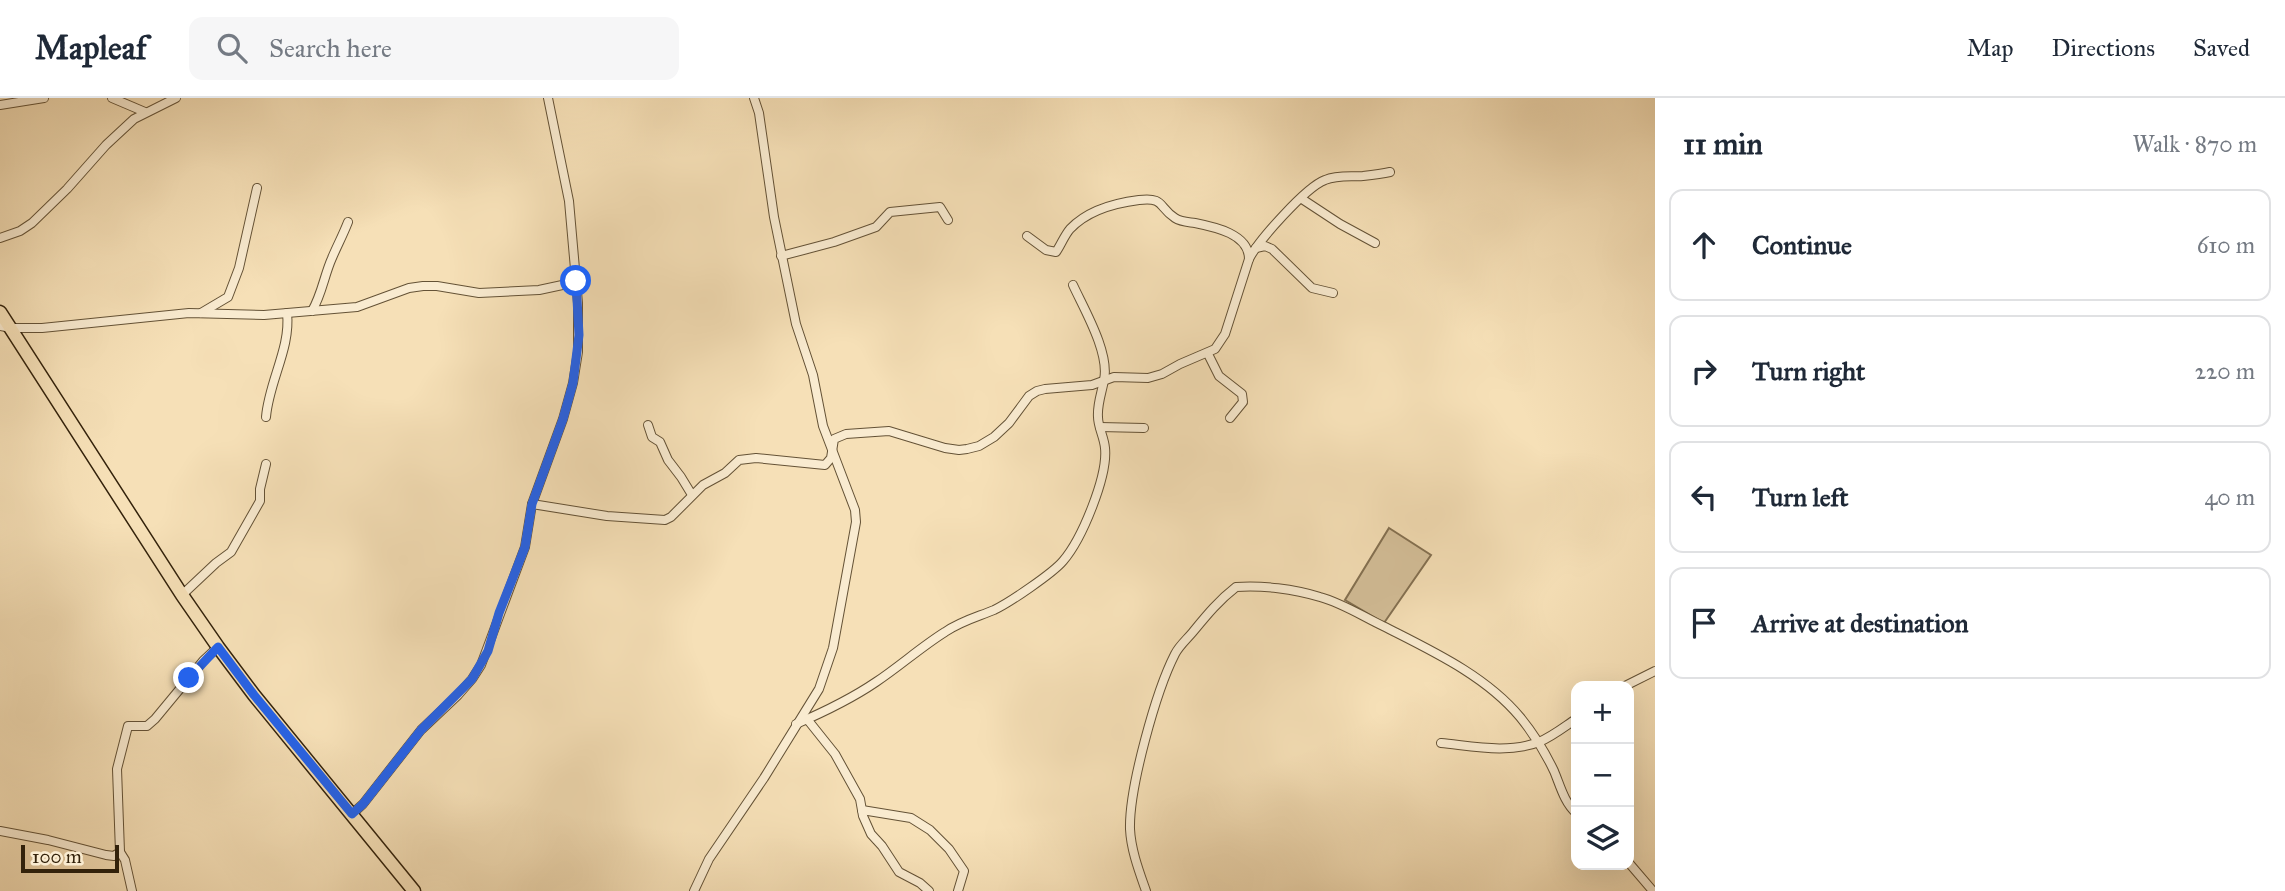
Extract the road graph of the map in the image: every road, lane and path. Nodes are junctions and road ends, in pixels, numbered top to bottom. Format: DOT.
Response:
graph roads {
  1 [pos="44,98"];
  2 [pos="112,98"];
  3 [pos="176,98"];
  4 [pos="548,98"];
  5 [pos="754,98"];
  6 [pos="0,105"];
  7 [pos="145,112"];
  8 [pos="1390,172"];
  9 [pos="257,188"];
  10 [pos="1302,199"];
  11 [pos="948,220"];
  12 [pos="348,222"];
  13 [pos="1027,236"];
  14 [pos="0,238"];
  15 [pos="1376,243"];
  16 [pos="1254,248"];
  17 [pos="781,256"];
  18 [pos="1249,259"];
  19 [pos="576,276"];
  20 [pos="1073,285"];
  21 [pos="1333,293"];
  22 [pos="312,311"];
  23 [pos="0,312"];
  24 [pos="201,313"];
  25 [pos="287,313"];
  26 [pos="5,327"];
  27 [pos="1208,354"];
  28 [pos="1104,380"];
  29 [pos="266,417"];
  30 [pos="1230,418"];
  31 [pos="648,425"];
  32 [pos="1100,427"];
  33 [pos="1144,428"];
  34 [pos="833,453"];
  35 [pos="266,464"];
  36 [pos="692,495"];
  37 [pos="532,504"];
  38 [pos="182,595"];
  39 [pos="218,647"];
  40 [pos="1655,671"];
  41 [pos="1634,682"];
  42 [pos="807,719"];
  43 [pos="1571,723"];
  44 [pos="796,724"];
  45 [pos="1538,742"];
  46 [pos="1441,743"];
  47 [pos="1572,807"];
  48 [pos="862,810"];
  49 [pos="352,814"];
  50 [pos="0,831"];
  51 [pos="120,852"];
  52 [pos="1634,869"];
  53 [pos="132,891"];
  54 [pos="414,891"];
  55 [pos="694,891"];
  56 [pos="929,891"];
  57 [pos="958,891"];
  58 [pos="1146,891"];
  59 [pos="1653,891"];
  1 -- 6 [label="street"];
  2 -- 7 [label="street"];
  3 -- 7 [label="street"];
  4 -- 19 [label="street"];
  5 -- 17 [label="street"];
  7 -- 14 [label="street"];
  8 -- 10 [label="street"];
  9 -- 24 [label="street"];
  10 -- 15 [label="street"];
  10 -- 16 [label="street"];
  11 -- 17 [label="street"];
  12 -- 22 [label="street"];
  13 -- 18 [label="street"];
  16 -- 18 [label="street"];
  16 -- 21 [label="street"];
  17 -- 34 [label="street"];
  18 -- 27 [label="street"];
  19 -- 22 [label="street"];
  19 -- 37 [label="street"];
  20 -- 28 [label="street"];
  22 -- 25 [label="street"];
  23 -- 26 [label="main road"];
  24 -- 25 [label="street"];
  24 -- 26 [label="street"];
  25 -- 29 [label="street"];
  26 -- 38 [label="main road"];
  27 -- 28 [label="street"];
  27 -- 30 [label="street"];
  28 -- 32 [label="street"];
  28 -- 34 [label="street"];
  31 -- 36 [label="street"];
  32 -- 33 [label="street"];
  32 -- 42 [label="street"];
  34 -- 36 [label="street"];
  34 -- 44 [label="street"];
  35 -- 38 [label="street"];
  36 -- 37 [label="street"];
  37 -- 49 [label="street"];
  38 -- 39 [label="main road"];
  39 -- 49 [label="main road"];
  39 -- 51 [label="street"];
  40 -- 41 [label="street"];
  42 -- 44 [label="street"];
  42 -- 48 [label="street"];
  43 -- 45 [label="street"];
  44 -- 55 [label="street"];
  45 -- 46 [label="street"];
  45 -- 47 [label="street"];
  45 -- 58 [label="street"];
  48 -- 56 [label="street"];
  48 -- 57 [label="street"];
  49 -- 54 [label="main road"];
  50 -- 51 [label="street"];
  51 -- 53 [label="street"];
  52 -- 59 [label="street"];
}
